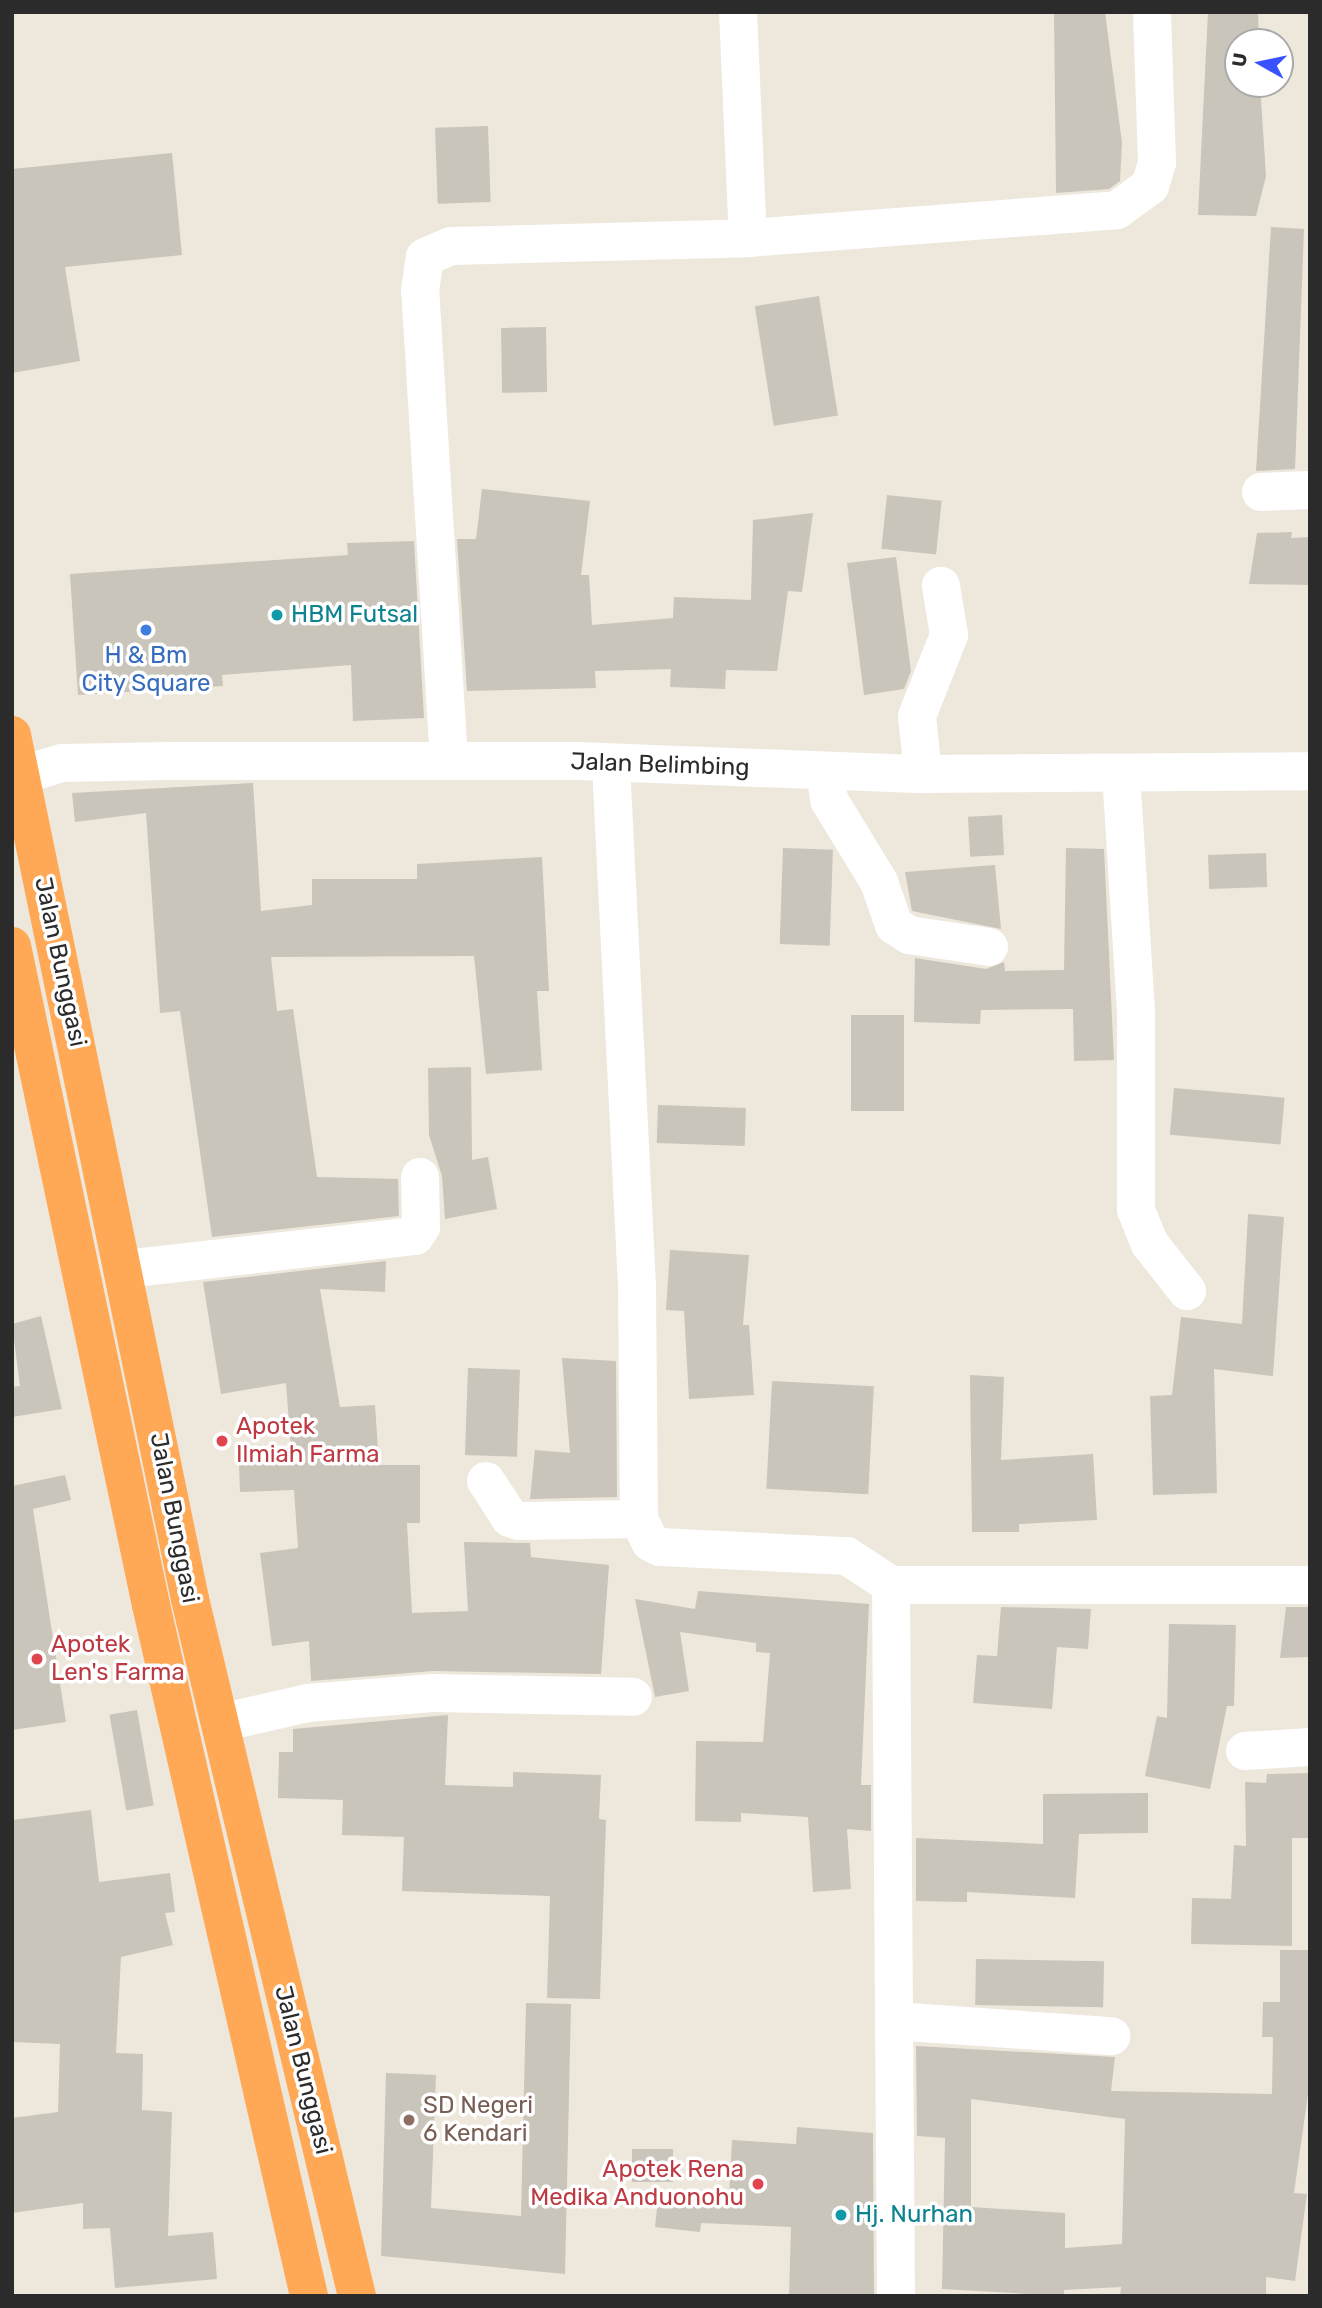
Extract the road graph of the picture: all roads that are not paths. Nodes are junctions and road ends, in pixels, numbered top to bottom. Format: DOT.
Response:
graph roads {
  1 [pos="738,12"];
  2 [pos="1152,12"];
  3 [pos="748,238"];
  4 [pos="1310,490"];
  5 [pos="1261,492"];
  6 [pos="941,586"];
  7 [pos="12,735"];
  8 [pos="449,761"];
  9 [pos="611,765"];
  10 [pos="825,771"];
  11 [pos="1310,771"];
  12 [pos="1121,773"];
  13 [pos="923,774"];
  14 [pos="17,776"];
  15 [pos="989,947"];
  16 [pos="14,965"];
  17 [pos="420,1177"];
  18 [pos="125,1269"];
  19 [pos="1186,1292"];
  20 [pos="486,1481"];
  21 [pos="639,1519"];
  22 [pos="891,1585"];
  23 [pos="1310,1585"];
  24 [pos="190,1599"];
  25 [pos="151,1605"];
  26 [pos="633,1697"];
  27 [pos="220,1723"];
  28 [pos="1310,1747"];
  29 [pos="1245,1751"];
  30 [pos="894,2021"];
  31 [pos="1111,2036"];
  32 [pos="309,2296"];
  33 [pos="357,2296"];
  34 [pos="896,2296"];
  1 -- 3 [label="street"];
  2 -- 3 [label="street"];
  3 -- 8 [label="street"];
  4 -- 5 [label="street"];
  6 -- 13 [label="street"];
  7 -- 14 [label="highway, Jalan Bunggasi"];
  8 -- 9 [label="street, Jalan Belimbing"];
  8 -- 14 [label="street, Jalan Belimbing"];
  9 -- 10 [label="street, Jalan Belimbing"];
  9 -- 21 [label="street"];
  10 -- 13 [label="street, Jalan Belimbing"];
  10 -- 15 [label="street"];
  11 -- 12 [label="street, Jalan Belimbing"];
  12 -- 13 [label="street, Jalan Belimbing"];
  12 -- 19 [label="street"];
  14 -- 18 [label="highway, Jalan Bunggasi"];
  16 -- 25 [label="highway, Jalan Bunggasi"];
  17 -- 18 [label="street"];
  18 -- 24 [label="highway, Jalan Bunggasi"];
  20 -- 21 [label="street"];
  21 -- 22 [label="street"];
  22 -- 23 [label="street"];
  22 -- 30 [label="street"];
  24 -- 25 [label="highway"];
  24 -- 27 [label="highway, Jalan Bunggasi"];
  25 -- 32 [label="highway, Jalan Bunggasi"];
  26 -- 27 [label="street"];
  27 -- 33 [label="highway, Jalan Bunggasi"];
  28 -- 29 [label="street"];
  30 -- 31 [label="street"];
  30 -- 34 [label="street"];
}
